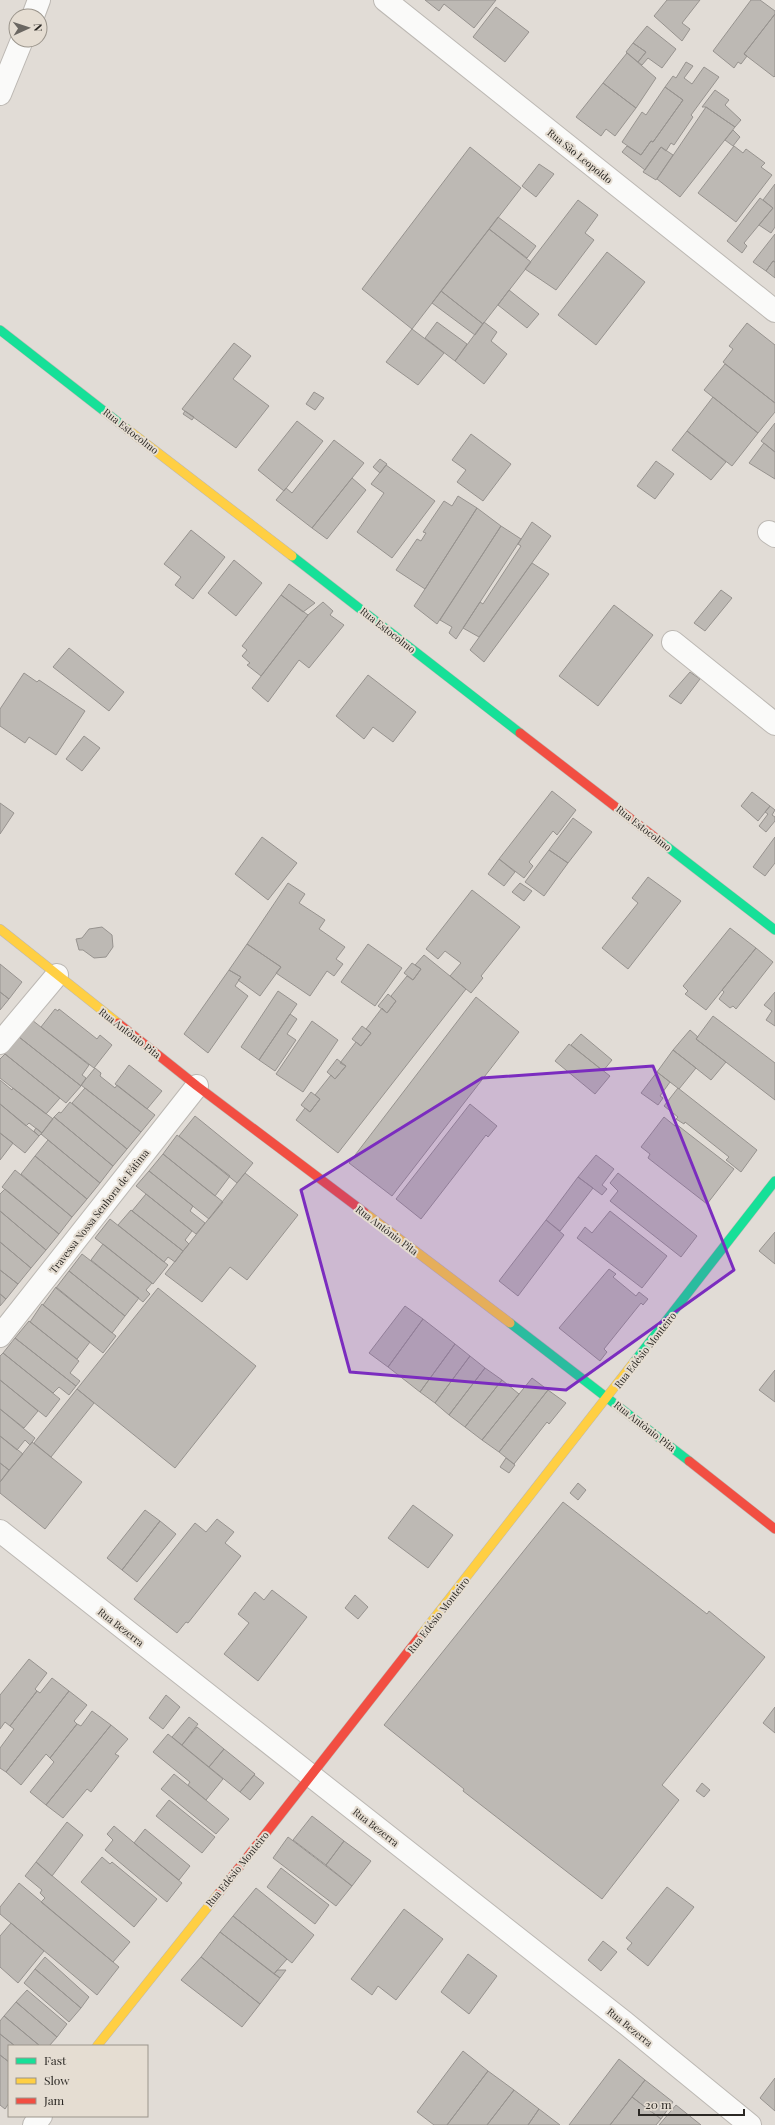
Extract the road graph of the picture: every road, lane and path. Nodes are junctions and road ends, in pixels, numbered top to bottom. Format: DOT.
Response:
graph roads {
  1 [pos="385,0"];
  2 [pos="19,48"];
  3 [pos="0,94"];
  4 [pos="775,311"];
  5 [pos="0,330"];
  6 [pos="673,642"];
  7 [pos="775,724"];
  8 [pos="0,929"];
  9 [pos="775,930"];
  10 [pos="57,975"];
  11 [pos="0,1042"];
  12 [pos="197,1086"];
  13 [pos="775,1181"];
  14 [pos="0,1336"];
  15 [pos="608,1397"];
  16 [pos="775,1529"];
  17 [pos="0,1531"];
  18 [pos="312,1776"];
  19 [pos="98,2045"];
  20 [pos="40,2117"];
  21 [pos="34,2125"];
  22 [pos="750,2125"];
  1 -- 4 [label="street, Rua São Leopoldo"];
  2 -- 3 [label="street"];
  5 -- 9 [label="street, Rua Estocolmo"];
  6 -- 7 [label="street"];
  8 -- 10 [label="street, Rua Antônio Pita"];
  10 -- 11 [label="street"];
  10 -- 12 [label="street, Rua Antônio Pita"];
  12 -- 14 [label="street, Travessa Nossa Senhora de Fátima"];
  12 -- 15 [label="street, Rua Antônio Pita"];
  13 -- 15 [label="street, Rua Edésio Monteiro"];
  15 -- 16 [label="street, Rua Antônio Pita"];
  15 -- 18 [label="street, Rua Edésio Monteiro"];
  17 -- 18 [label="street, Rua Bezerra"];
  18 -- 19 [label="street, Rua Edésio Monteiro"];
  18 -- 22 [label="street, Rua Bezerra"];
  20 -- 21 [label="street"];
}
